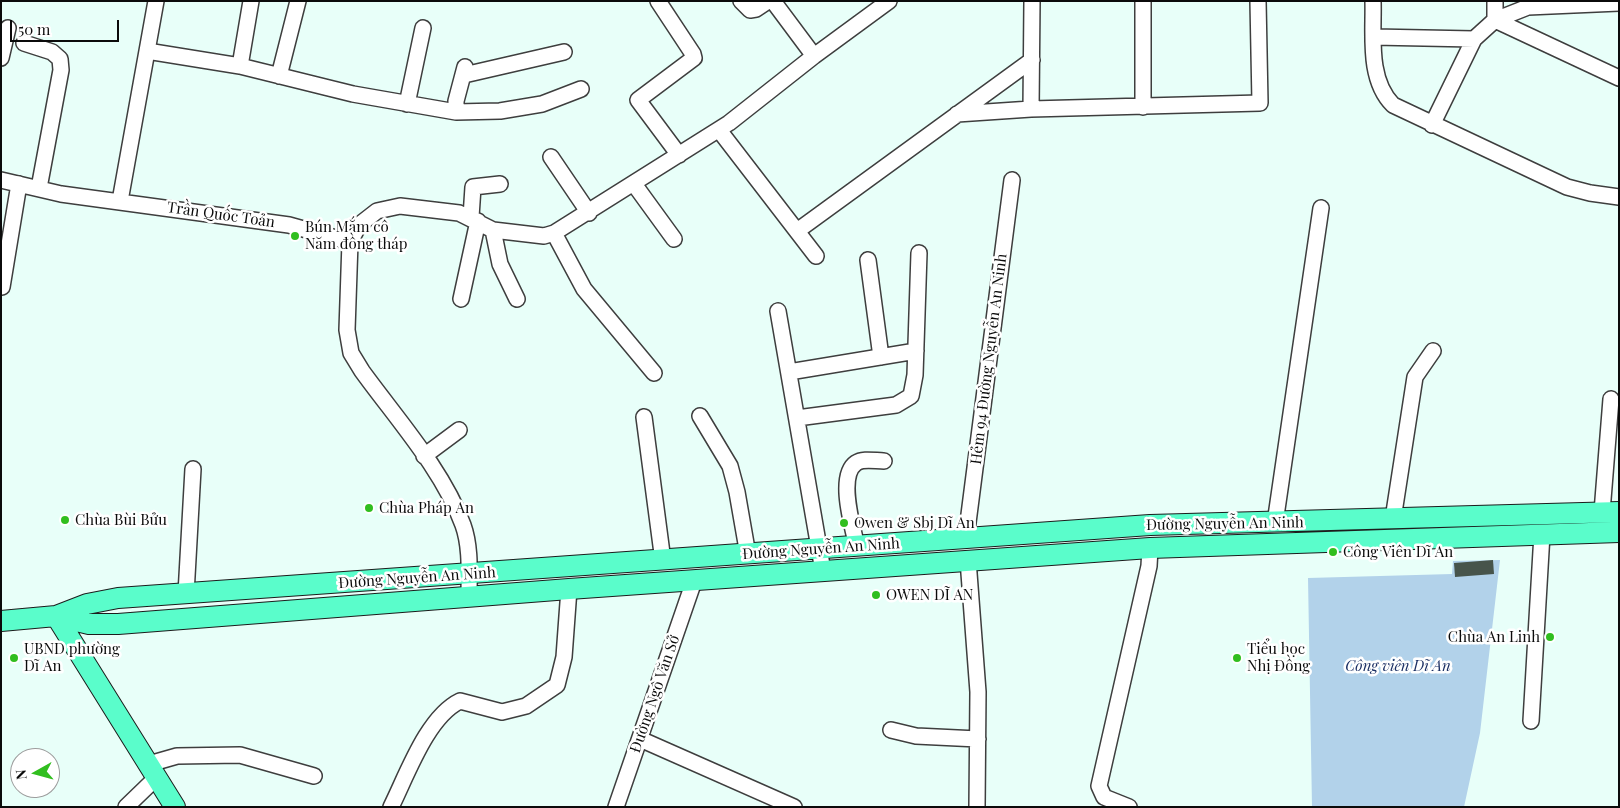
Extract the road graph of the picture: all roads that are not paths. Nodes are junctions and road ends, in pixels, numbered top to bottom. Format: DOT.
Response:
graph roads {
  1 [pos="156,1"];
  2 [pos="251,1"];
  3 [pos="298,1"];
  4 [pos="658,1"];
  5 [pos="742,1"];
  6 [pos="768,1"];
  7 [pos="773,1"];
  8 [pos="889,1"];
  9 [pos="1032,1"];
  10 [pos="1143,1"];
  11 [pos="1258,1"];
  12 [pos="1373,1"];
  13 [pos="1495,1"];
  14 [pos="1619,3"];
  15 [pos="1495,20"];
  16 [pos="8,28"];
  17 [pos="423,28"];
  18 [pos="1374,38"];
  19 [pos="1474,39"];
  20 [pos="24,43"];
  21 [pos="147,51"];
  22 [pos="564,52"];
  23 [pos="814,56"];
  24 [pos="1,58"];
  25 [pos="1032,60"];
  26 [pos="240,66"];
  27 [pos="279,76"];
  28 [pos="1619,78"];
  29 [pos="581,89"];
  30 [pos="406,104"];
  31 [pos="1142,107"];
  32 [pos="1031,109"];
  33 [pos="456,112"];
  34 [pos="957,114"];
  35 [pos="1432,125"];
  36 [pos="719,130"];
  37 [pos="679,155"];
  38 [pos="551,157"];
  39 [pos="1,180"];
  40 [pos="1012,180"];
  41 [pos="19,184"];
  42 [pos="500,184"];
  43 [pos="634,184"];
  44 [pos="39,188"];
  45 [pos="1619,197"];
  46 [pos="120,201"];
  47 [pos="1321,208"];
  48 [pos="589,213"];
  49 [pos="475,219"];
  50 [pos="493,230"];
  51 [pos="796,231"];
  52 [pos="554,233"];
  53 [pos="674,238"];
  54 [pos="350,242"];
  55 [pos="919,253"];
  56 [pos="816,256"];
  57 [pos="868,260"];
  58 [pos="2,287"];
  59 [pos="461,299"];
  60 [pos="517,299"];
  61 [pos="778,311"];
  62 [pos="916,351"];
  63 [pos="1433,352"];
  64 [pos="881,357"];
  65 [pos="789,372"];
  66 [pos="654,373"];
  67 [pos="1611,399"];
  68 [pos="700,416"];
  69 [pos="644,417"];
  70 [pos="797,418"];
  71 [pos="459,430"];
  72 [pos="424,456"];
  73 [pos="884,461"];
  74 [pos="193,470"];
  75 [pos="1543,512"];
  76 [pos="1610,512"];
  77 [pos="1393,519"];
  78 [pos="1275,522"];
  79 [pos="1150,525"];
  80 [pos="1619,532"];
  81 [pos="1542,534"];
  82 [pos="966,538"];
  83 [pos="857,547"];
  84 [pos="1150,548"];
  85 [pos="820,550"];
  86 [pos="748,555"];
  87 [pos="968,560"];
  88 [pos="663,561"];
  89 [pos="823,571"];
  90 [pos="468,574"];
  91 [pos="694,581"];
  92 [pos="569,589"];
  93 [pos="186,594"];
  94 [pos="469,597"];
  95 [pos="56,616"];
  96 [pos="1,622"];
  97 [pos="1531,721"];
  98 [pos="891,730"];
  99 [pos="640,739"];
  100 [pos="978,740"];
  101 [pos="153,771"];
  102 [pos="314,776"];
  103 [pos="126,807"];
  104 [pos="175,807"];
  105 [pos="391,807"];
  106 [pos="616,807"];
  107 [pos="794,807"];
  108 [pos="977,807"];
  109 [pos="1129,807"];
  1 -- 21 [label="street"];
  2 -- 26 [label="street"];
  3 -- 27 [label="street"];
  4 -- 37 [label="street"];
  5 -- 6 [label="street"];
  7 -- 23 [label="street"];
  8 -- 23 [label="street"];
  9 -- 25 [label="street"];
  10 -- 31 [label="street"];
  11 -- 31 [label="street"];
  12 -- 18 [label="street"];
  13 -- 15 [label="street"];
  14 -- 15 [label="street"];
  15 -- 19 [label="street"];
  15 -- 28 [label="street"];
  16 -- 24 [label="street"];
  17 -- 30 [label="street"];
  18 -- 19 [label="street"];
  18 -- 35 [label="street"];
  19 -- 35 [label="street"];
  20 -- 44 [label="street"];
  21 -- 26 [label="street"];
  21 -- 46 [label="street"];
  22 -- 33 [label="street"];
  23 -- 36 [label="street"];
  25 -- 32 [label="street"];
  25 -- 34 [label="street"];
  26 -- 27 [label="street"];
  27 -- 30 [label="street"];
  29 -- 33 [label="street"];
  30 -- 33 [label="street"];
  31 -- 32 [label="street"];
  32 -- 34 [label="street"];
  34 -- 51 [label="street"];
  35 -- 45 [label="street"];
  36 -- 37 [label="street"];
  36 -- 51 [label="street"];
  37 -- 43 [label="street"];
  38 -- 48 [label="street"];
  39 -- 41 [label="street, Trần Quốc Toản"];
  40 -- 82 [label="street, Hẻm 94 Đường Nguyễn An Ninh"];
  41 -- 44 [label="street, Trần Quốc Toản"];
  41 -- 58 [label="street"];
  42 -- 49 [label="street"];
  43 -- 48 [label="street"];
  43 -- 53 [label="street"];
  44 -- 46 [label="street, Trần Quốc Toản"];
  46 -- 54 [label="street, Trần Quốc Toản"];
  47 -- 78 [label="street"];
  48 -- 52 [label="street"];
  49 -- 50 [label="street"];
  49 -- 54 [label="street"];
  49 -- 59 [label="street"];
  50 -- 52 [label="street"];
  50 -- 60 [label="street"];
  51 -- 56 [label="street"];
  52 -- 66 [label="street"];
  54 -- 72 [label="street"];
  55 -- 62 [label="street"];
  57 -- 64 [label="street"];
  61 -- 65 [label="street"];
  62 -- 64 [label="street"];
  62 -- 70 [label="street"];
  63 -- 77 [label="street"];
  64 -- 65 [label="street"];
  65 -- 70 [label="street"];
  67 -- 76 [label="street"];
  68 -- 86 [label="street"];
  69 -- 88 [label="street"];
  70 -- 85 [label="street"];
  71 -- 72 [label="street"];
  72 -- 90 [label="street"];
  73 -- 83 [label="street"];
  74 -- 93 [label="street"];
  75 -- 76 [label="main road, Đường Nguyễn An Ninh"];
  75 -- 77 [label="main road, Đường Nguyễn An Ninh"];
  75 -- 81 [label="main road"];
  77 -- 78 [label="main road, Đường Nguyễn An Ninh"];
  78 -- 79 [label="main road, Đường Nguyễn An Ninh"];
  79 -- 82 [label="main road, Đường Nguyễn An Ninh"];
  79 -- 84 [label="main road"];
  80 -- 81 [label="main road, Đường Nguyễn An Ninh"];
  81 -- 84 [label="main road, Đường Nguyễn An Ninh"];
  81 -- 97 [label="street"];
  82 -- 83 [label="main road, Đường Nguyễn An Ninh"];
  83 -- 85 [label="main road, Đường Nguyễn An Ninh"];
  84 -- 87 [label="main road, Đường Nguyễn An Ninh"];
  84 -- 109 [label="street"];
  85 -- 86 [label="main road, Đường Nguyễn An Ninh"];
  85 -- 89 [label="street"];
  86 -- 88 [label="main road, Đường Nguyễn An Ninh"];
  87 -- 89 [label="main road, Đường Nguyễn An Ninh"];
  87 -- 100 [label="street"];
  88 -- 90 [label="main road, Đường Nguyễn An Ninh"];
  89 -- 91 [label="main road, Đường Nguyễn An Ninh"];
  90 -- 93 [label="main road, Đường Nguyễn An Ninh"];
  90 -- 94 [label="street"];
  91 -- 92 [label="main road, Đường Nguyễn An Ninh"];
  91 -- 99 [label="street, Đường Ngô Văn Sở"];
  92 -- 94 [label="main road, Đường Nguyễn An Ninh"];
  92 -- 105 [label="street"];
  93 -- 95 [label="main road, Đường Nguyễn An Ninh"];
  94 -- 95 [label="main road, Đường Nguyễn An Ninh"];
  95 -- 96 [label="main road, Đường Nguyễn An Ninh"];
  95 -- 101 [label="main road"];
  98 -- 100 [label="street"];
  99 -- 106 [label="street, Đường Ngô Văn Sở"];
  99 -- 107 [label="street"];
  100 -- 108 [label="street"];
  101 -- 102 [label="street"];
  101 -- 103 [label="street"];
  101 -- 104 [label="main road"];
}
